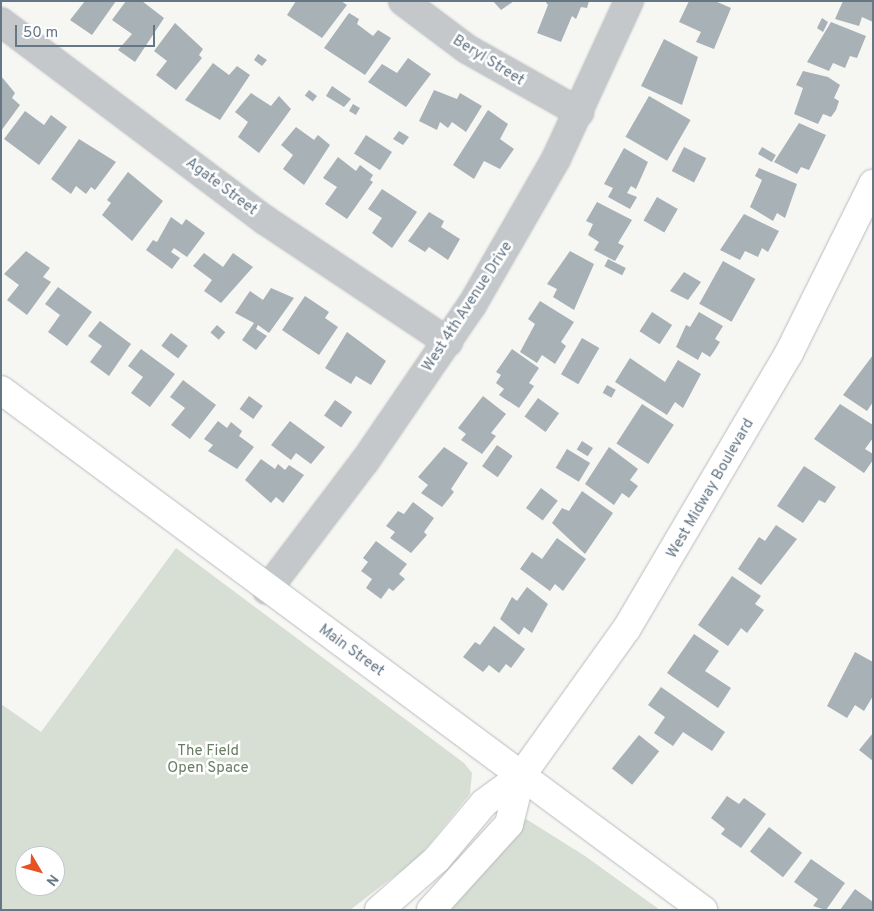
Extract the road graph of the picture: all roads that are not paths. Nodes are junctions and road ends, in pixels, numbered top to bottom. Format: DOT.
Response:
graph roads {
  1 [pos="403,1"];
  2 [pos="629,1"];
  3 [pos="1,22"];
  4 [pos="579,112"];
  5 [pos="873,184"];
  6 [pos="448,342"];
  7 [pos="1,390"];
  8 [pos="267,590"];
  9 [pos="521,776"];
  10 [pos="379,910"];
  11 [pos="431,910"];
  12 [pos="703,910"];
  1 -- 4 [label="street, Beryl Street"];
  2 -- 4 [label="street, West 4th Avenue Drive"];
  3 -- 6 [label="street, Agate Street"];
  4 -- 6 [label="street, West 4th Avenue Drive"];
  5 -- 9 [label="main road, West Midway Boulevard"];
  6 -- 8 [label="street, West 4th Avenue Drive"];
  7 -- 8 [label="main road, Main Street"];
  8 -- 9 [label="main road, Main Street"];
  9 -- 10 [label="main road"];
  9 -- 11 [label="main road"];
  9 -- 12 [label="main road, Main Street"];
}
